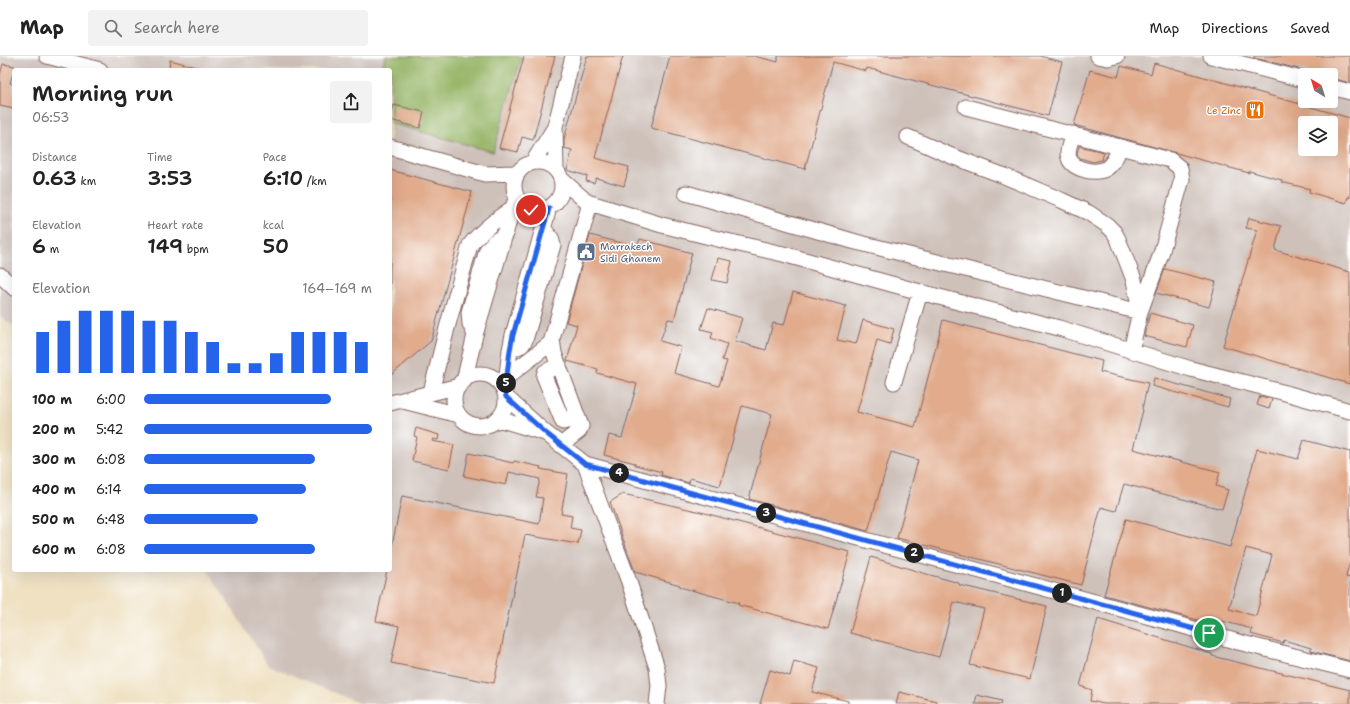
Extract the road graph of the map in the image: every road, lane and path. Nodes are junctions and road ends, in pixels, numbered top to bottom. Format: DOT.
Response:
graph roads {
  1 [pos="47,56"];
  2 [pos="573,56"];
  3 [pos="1098,56"];
  4 [pos="1117,56"];
  5 [pos="1211,56"];
  6 [pos="1253,61"];
  7 [pos="92,68"];
  8 [pos="1298,77"];
  9 [pos="1338,89"];
  10 [pos="1350,92"];
  11 [pos="966,107"];
  12 [pos="555,127"];
  13 [pos="1073,134"];
  14 [pos="908,137"];
  15 [pos="1120,147"];
  16 [pos="392,148"];
  17 [pos="533,162"];
  18 [pos="517,173"];
  19 [pos="485,174"];
  20 [pos="559,175"];
  21 [pos="686,193"];
  22 [pos="515,199"];
  23 [pos="589,202"];
  24 [pos="552,206"];
  25 [pos="0,275"];
  26 [pos="12,286"];
  27 [pos="920,292"];
  28 [pos="1140,312"];
  29 [pos="552,342"];
  30 [pos="1131,351"];
  31 [pos="894,382"];
  32 [pos="461,383"];
  33 [pos="506,388"];
  34 [pos="431,392"];
  35 [pos="396,402"];
  36 [pos="1350,411"];
  37 [pos="459,415"];
  38 [pos="498,419"];
  39 [pos="547,434"];
  40 [pos="561,445"];
  41 [pos="585,464"];
  42 [pos="1350,670"];
  43 [pos="657,704"];
  1 -- 7 [label="street"];
  2 -- 12 [label="street"];
  3 -- 4 [label="street"];
  5 -- 6 [label="street"];
  6 -- 8 [label="street"];
  9 -- 10 [label="street"];
  11 -- 13 [label="street"];
  12 -- 17 [label="street"];
  12 -- 20 [label="street"];
  13 -- 15 [label="street"];
  13 -- 15 [label="street"];
  14 -- 28 [label="street"];
  15 -- 28 [label="street"];
  16 -- 19 [label="street"];
  17 -- 18 [label="street"];
  17 -- 20 [label="street"];
  18 -- 19 [label="street"];
  18 -- 22 [label="street"];
  19 -- 22 [label="street"];
  20 -- 23 [label="street"];
  20 -- 24 [label="street"];
  21 -- 28 [label="street"];
  22 -- 24 [label="street"];
  22 -- 32 [label="street"];
  22 -- 34 [label="street"];
  23 -- 24 [label="street"];
  23 -- 27 [label="street"];
  23 -- 29 [label="street"];
  24 -- 33 [label="street"];
  25 -- 26 [label="street"];
  27 -- 30 [label="street"];
  27 -- 31 [label="street"];
  28 -- 30 [label="street"];
  29 -- 33 [label="street"];
  29 -- 40 [label="street"];
  30 -- 36 [label="street"];
  32 -- 33 [label="street"];
  32 -- 34 [label="street"];
  32 -- 37 [label="street"];
  33 -- 38 [label="street"];
  33 -- 39 [label="street"];
  34 -- 35 [label="street"];
  35 -- 37 [label="street"];
  37 -- 38 [label="street"];
  38 -- 39 [label="street"];
  39 -- 40 [label="street"];
  40 -- 41 [label="street"];
  41 -- 42 [label="street"];
  41 -- 43 [label="street"];
}
